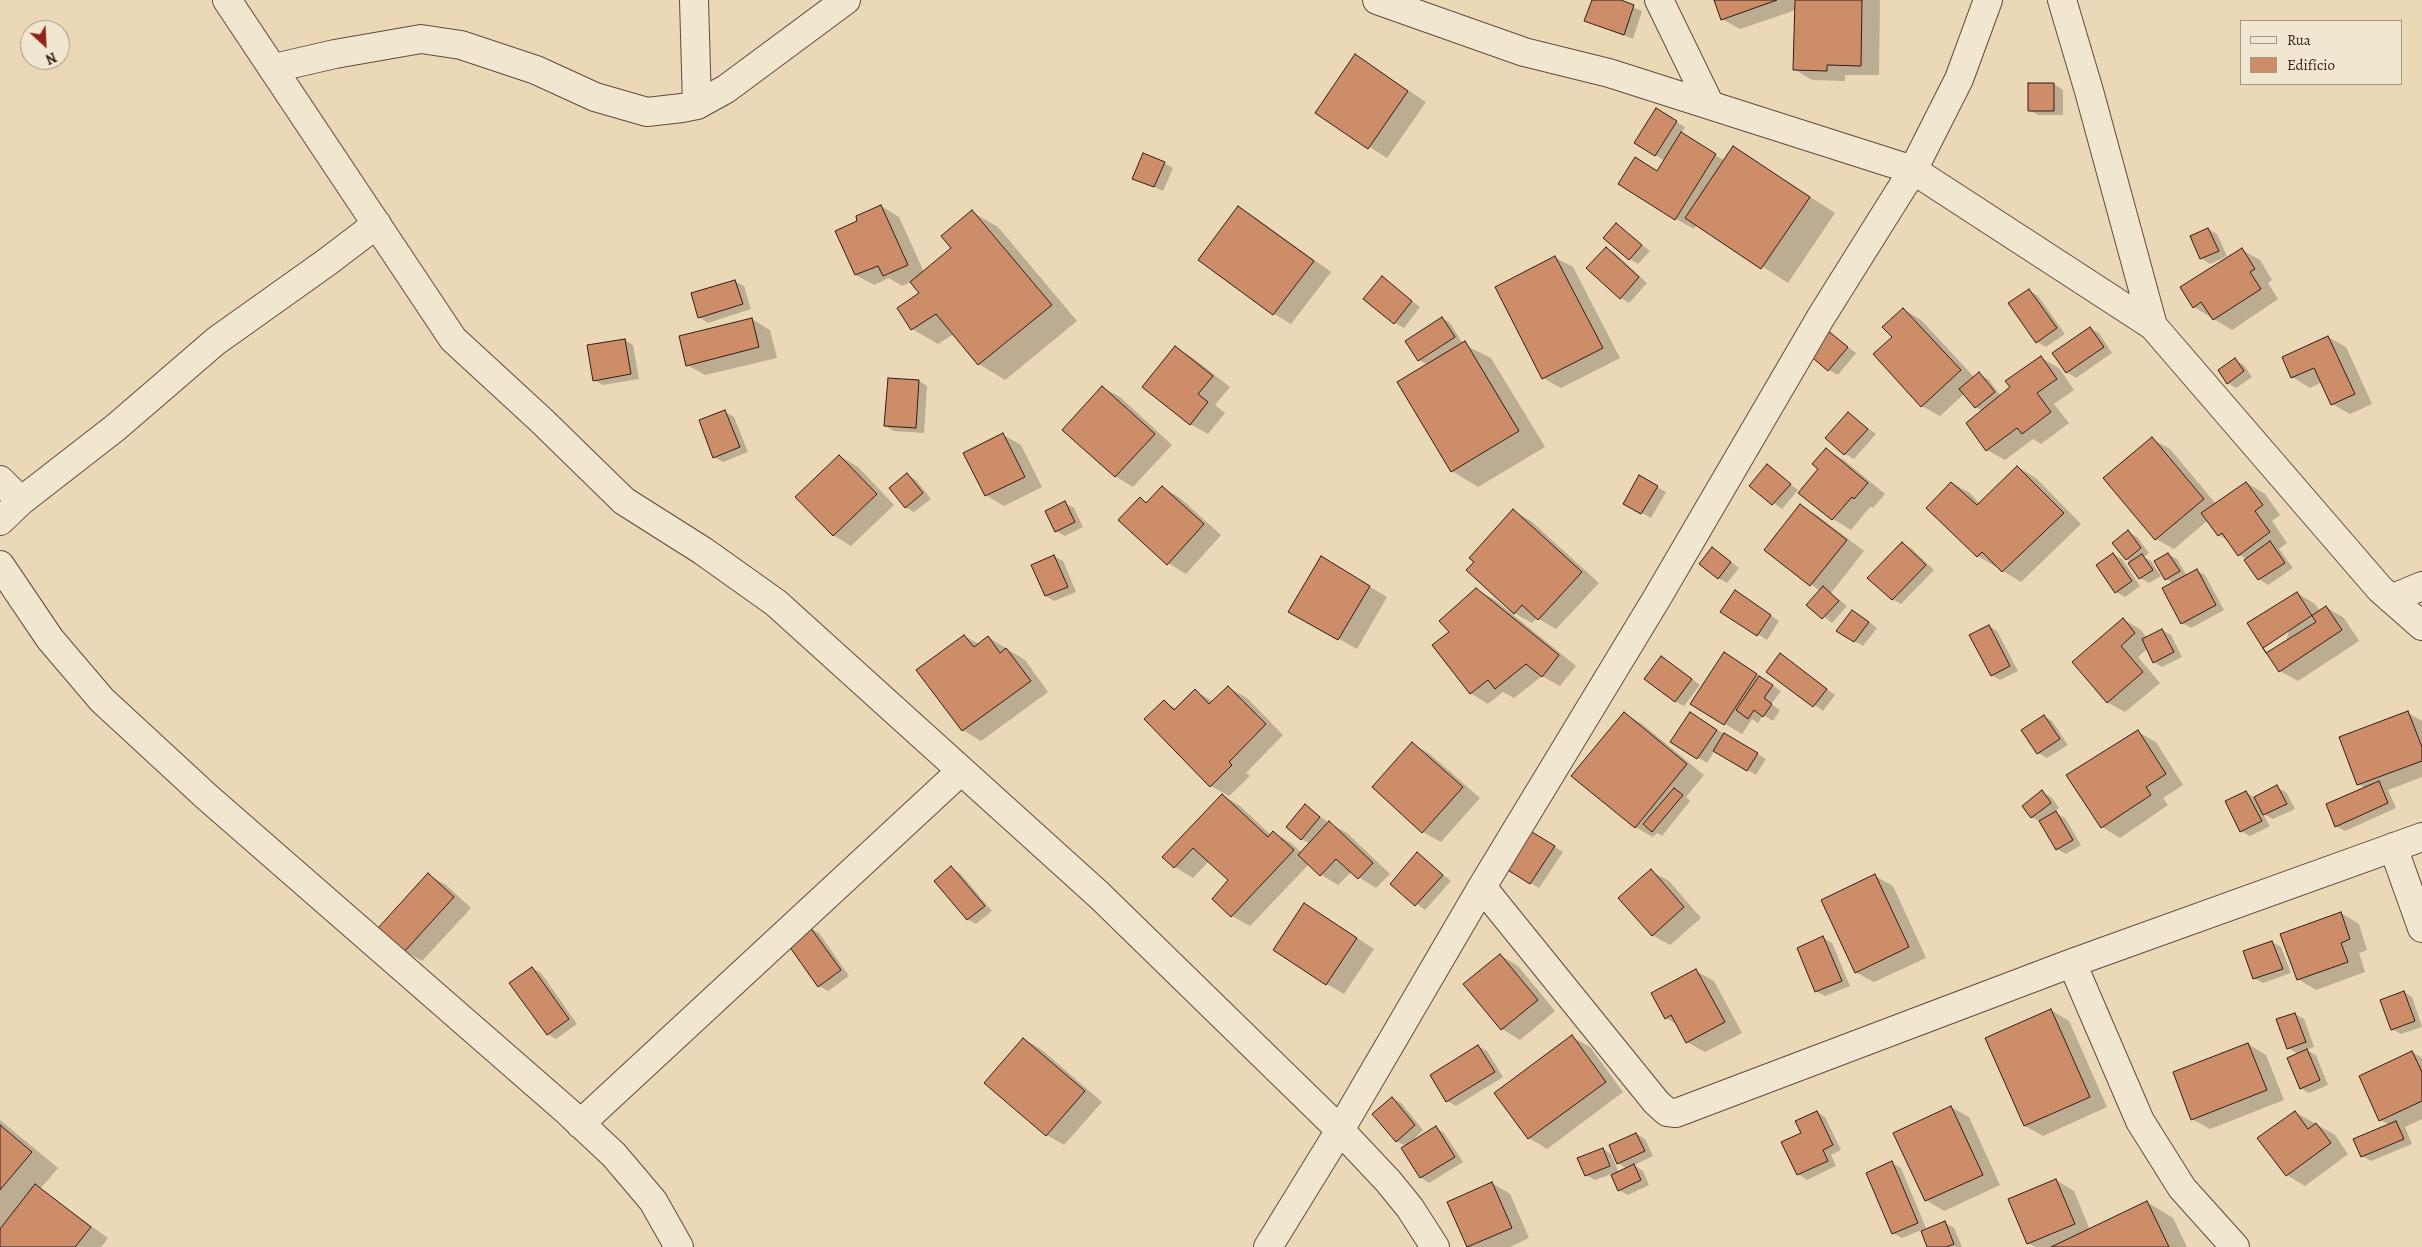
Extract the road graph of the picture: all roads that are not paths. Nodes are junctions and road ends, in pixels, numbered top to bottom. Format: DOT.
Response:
graph roads {
  1 [pos="227,0"];
  2 [pos="694,0"];
  3 [pos="846,0"];
  4 [pos="1377,0"];
  5 [pos="1659,0"];
  6 [pos="1988,0"];
  7 [pos="2062,0"];
  8 [pos="274,68"];
  9 [pos="697,105"];
  10 [pos="1710,105"];
  11 [pos="1913,170"];
  12 [pos="376,224"];
  13 [pos="2153,326"];
  14 [pos="0,480"];
  15 [pos="21,501"];
  16 [pos="0,522"];
  17 [pos="0,565"];
  18 [pos="2422,586"];
  19 [pos="9,590"];
  20 [pos="2391,599"];
  21 [pos="2422,626"];
  22 [pos="962,771"];
  23 [pos="2422,837"];
  24 [pos="2393,847"];
  25 [pos="1482,887"];
  26 [pos="2422,928"];
  27 [pos="2072,963"];
  28 [pos="580,1124"];
  29 [pos="1340,1130"];
  30 [pos="679,1247"];
  31 [pos="1268,1247"];
  32 [pos="1435,1247"];
  33 [pos="2235,1247"];
  1 -- 8 [label="street"];
  2 -- 9 [label="street"];
  3 -- 9 [label="street"];
  4 -- 10 [label="street"];
  5 -- 10 [label="street"];
  6 -- 11 [label="street"];
  7 -- 13 [label="street"];
  8 -- 9 [label="street"];
  8 -- 12 [label="street"];
  10 -- 11 [label="street"];
  11 -- 13 [label="street"];
  11 -- 25 [label="street"];
  12 -- 15 [label="street"];
  12 -- 22 [label="street"];
  13 -- 20 [label="street"];
  14 -- 15 [label="street"];
  15 -- 16 [label="street"];
  17 -- 19 [label="street"];
  18 -- 20 [label="street"];
  19 -- 28 [label="street"];
  20 -- 21 [label="street"];
  22 -- 28 [label="street"];
  22 -- 29 [label="street"];
  23 -- 24 [label="street"];
  24 -- 26 [label="street"];
  24 -- 27 [label="street"];
  25 -- 27 [label="street"];
  25 -- 29 [label="street"];
  27 -- 33 [label="street"];
  28 -- 30 [label="street"];
  29 -- 31 [label="street"];
  29 -- 32 [label="street"];
}
